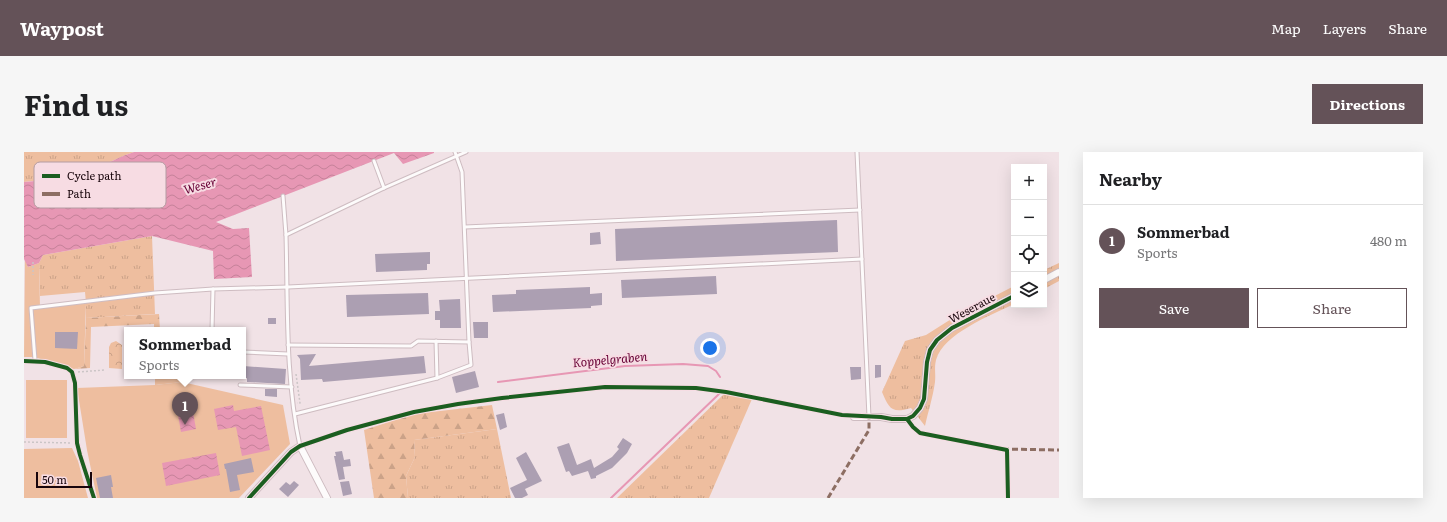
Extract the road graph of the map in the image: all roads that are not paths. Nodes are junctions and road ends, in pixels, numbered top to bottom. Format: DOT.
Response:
graph roads {
  1 [pos="466,152"];
  2 [pos="857,152"];
  3 [pos="456,154"];
  4 [pos="374,161"];
  5 [pos="384,188"];
  6 [pos="283,196"];
  7 [pos="860,210"];
  8 [pos="465,227"];
  9 [pos="286,235"];
  10 [pos="862,259"];
  11 [pos="1059,272"];
  12 [pos="1047,278"];
  13 [pos="467,279"];
  14 [pos="288,287"];
  15 [pos="213,289"];
  16 [pos="1011,298"];
  17 [pos="212,327"];
  18 [pos="436,342"];
  19 [pos="469,342"];
  20 [pos="288,345"];
  21 [pos="246,352"];
  22 [pos="288,354"];
  23 [pos="35,360"];
  24 [pos="24,361"];
  25 [pos="436,378"];
  26 [pos="240,385"];
  27 [pos="292,388"];
  28 [pos="295,414"];
  29 [pos="854,417"];
  30 [pos="869,417"];
  31 [pos="300,446"];
  32 [pos="94,498"];
  33 [pos="249,498"];
  34 [pos="326,498"];
  1 -- 3 [label="lane"];
  2 -- 7 [label="lane"];
  3 -- 5 [label="lane"];
  3 -- 8 [label="lane"];
  4 -- 5 [label="lane"];
  5 -- 9 [label="lane"];
  6 -- 9 [label="lane"];
  7 -- 8 [label="lane"];
  7 -- 10 [label="lane"];
  8 -- 13 [label="lane"];
  9 -- 14 [label="lane"];
  10 -- 13 [label="lane"];
  10 -- 30 [label="lane"];
  11 -- 12 [label="street"];
  13 -- 14 [label="lane"];
  13 -- 19 [label="lane"];
  14 -- 15 [label="lane"];
  14 -- 20 [label="lane"];
  15 -- 17 [label="lane"];
  15 -- 23 [label="lane"];
  16 -- 30 [label="street, Weseraue"];
  18 -- 19 [label="lane"];
  18 -- 20 [label="lane"];
  18 -- 25 [label="lane"];
  19 -- 25 [label="lane"];
  20 -- 22 [label="lane"];
  21 -- 22 [label="lane"];
  22 -- 27 [label="lane"];
  23 -- 24 [label="lane"];
  23 -- 32 [label="lane"];
  25 -- 28 [label="lane"];
  26 -- 27 [label="lane"];
  27 -- 28 [label="lane"];
  28 -- 31 [label="lane"];
  29 -- 30 [label="street, Weseraue"];
  31 -- 33 [label="street"];
  31 -- 34 [label="street"];
}
